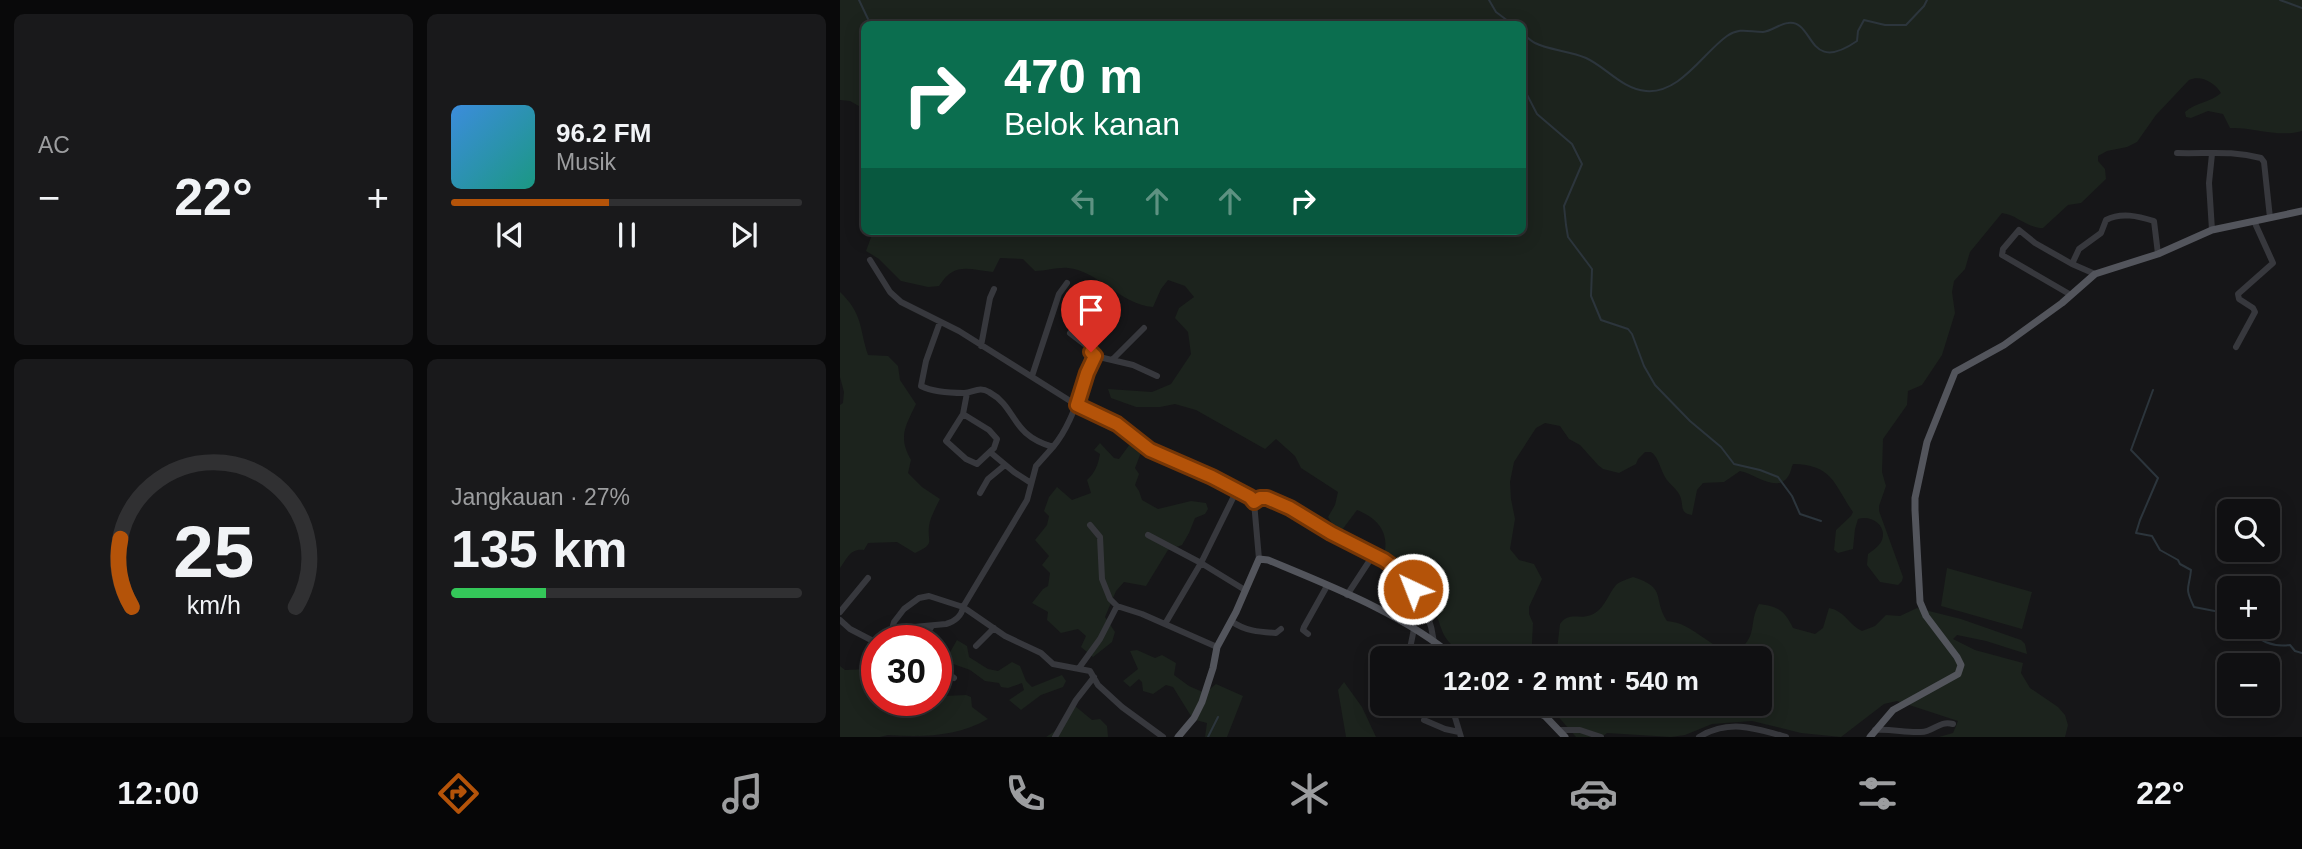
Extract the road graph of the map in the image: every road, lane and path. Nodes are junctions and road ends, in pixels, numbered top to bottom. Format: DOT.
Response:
graph roads {
  1 [pos="2177,153"];
  2 [pos="2212,154"];
  3 [pos="2302,211"];
  4 [pos="2270,218"];
  5 [pos="2253,221"];
  6 [pos="2212,230"];
  7 [pos="2158,254"];
  8 [pos="870,260"];
  9 [pos="2072,264"];
  10 [pos="2095,274"];
  11 [pos="1067,283"];
  12 [pos="995,289"];
  13 [pos="2071,295"];
  14 [pos="940,322"];
  15 [pos="1144,328"];
  16 [pos="1070,333"];
  17 [pos="981,346"];
  18 [pos="2236,347"];
  19 [pos="1095,356"];
  20 [pos="1112,359"];
  21 [pos="1032,376"];
  22 [pos="1157,376"];
  23 [pos="967,393"];
  24 [pos="1077,405"];
  25 [pos="963,414"];
  26 [pos="1053,447"];
  27 [pos="990,452"];
  28 [pos="1005,465"];
  29 [pos="1031,483"];
  30 [pos="1237,490"];
  31 [pos="980,493"];
  32 [pos="1254,502"];
  33 [pos="1090,525"];
  34 [pos="1148,535"];
  35 [pos="1370,554"];
  36 [pos="1259,559"];
  37 [pos="1201,563"];
  38 [pos="869,578"];
  39 [pos="1327,586"];
  40 [pos="1245,590"];
  41 [pos="1347,594"];
  42 [pos="1117,606"];
  43 [pos="963,607"];
  44 [pos="840,612"];
  45 [pos="840,620"];
  46 [pos="1231,621"];
  47 [pos="1165,624"];
  48 [pos="893,625"];
  49 [pos="936,625"];
  50 [pos="994,628"];
  51 [pos="1281,629"];
  52 [pos="1414,629"];
  53 [pos="1308,634"];
  54 [pos="861,635"];
  55 [pos="1434,642"];
  56 [pos="976,646"];
  57 [pos="1410,646"];
  58 [pos="1439,646"];
  59 [pos="1217,647"];
  60 [pos="1079,668"];
  61 [pos="1094,677"];
  62 [pos="1455,716"];
  63 [pos="1545,716"];
  64 [pos="1424,720"];
  65 [pos="1953,724"];
  66 [pos="1460,734"];
  67 [pos="1563,734"];
  68 [pos="1873,734"];
  69 [pos="1055,737"];
  70 [pos="1163,737"];
  71 [pos="1178,737"];
  72 [pos="1601,737"];
  73 [pos="1699,737"];
  74 [pos="1786,737"];
  1 -- 2 [label="street"];
  2 -- 4 [label="street"];
  2 -- 6 [label="street"];
  3 -- 4 [label="main road"];
  4 -- 5 [label="main road"];
  5 -- 6 [label="main road"];
  5 -- 18 [label="street"];
  6 -- 7 [label="main road"];
  7 -- 9 [label="street"];
  7 -- 10 [label="main road"];
  8 -- 14 [label="street"];
  9 -- 10 [label="street"];
  9 -- 13 [label="street"];
  10 -- 13 [label="main road"];
  11 -- 21 [label="street"];
  12 -- 17 [label="street"];
  13 -- 68 [label="main road"];
  14 -- 17 [label="street"];
  14 -- 23 [label="street"];
  15 -- 20 [label="street"];
  16 -- 19 [label="street"];
  17 -- 21 [label="street"];
  19 -- 20 [label="street"];
  19 -- 24 [label="street"];
  20 -- 22 [label="street"];
  21 -- 24 [label="street"];
  23 -- 25 [label="street"];
  23 -- 26 [label="street"];
  24 -- 26 [label="street"];
  24 -- 30 [label="street"];
  25 -- 27 [label="street"];
  25 -- 27 [label="street"];
  26 -- 29 [label="street"];
  27 -- 28 [label="street"];
  28 -- 29 [label="street"];
  28 -- 31 [label="street"];
  29 -- 43 [label="street"];
  30 -- 32 [label="street"];
  30 -- 37 [label="street"];
  32 -- 35 [label="street"];
  32 -- 36 [label="street"];
  33 -- 42 [label="street"];
  34 -- 37 [label="street"];
  35 -- 41 [label="street"];
  35 -- 55 [label="street"];
  36 -- 39 [label="main road"];
  36 -- 40 [label="main road"];
  37 -- 40 [label="street"];
  37 -- 47 [label="street"];
  38 -- 44 [label="street"];
  39 -- 41 [label="main road"];
  39 -- 53 [label="street"];
  40 -- 46 [label="main road"];
  41 -- 52 [label="main road"];
  42 -- 47 [label="street"];
  42 -- 60 [label="street"];
  43 -- 48 [label="street"];
  43 -- 49 [label="street"];
  43 -- 50 [label="street"];
  45 -- 54 [label="street"];
  46 -- 51 [label="street"];
  46 -- 59 [label="main road"];
  47 -- 59 [label="street"];
  50 -- 56 [label="street"];
  50 -- 60 [label="street"];
  52 -- 55 [label="main road"];
  52 -- 57 [label="street"];
  55 -- 58 [label="main road"];
  59 -- 71 [label="main road"];
  60 -- 61 [label="street"];
  61 -- 69 [label="street"];
  61 -- 70 [label="street"];
  62 -- 66 [label="street"];
  63 -- 67 [label="main road"];
  64 -- 66 [label="street"];
  65 -- 68 [label="street"];
  67 -- 72 [label="street"];
  73 -- 74 [label="street"];
}
